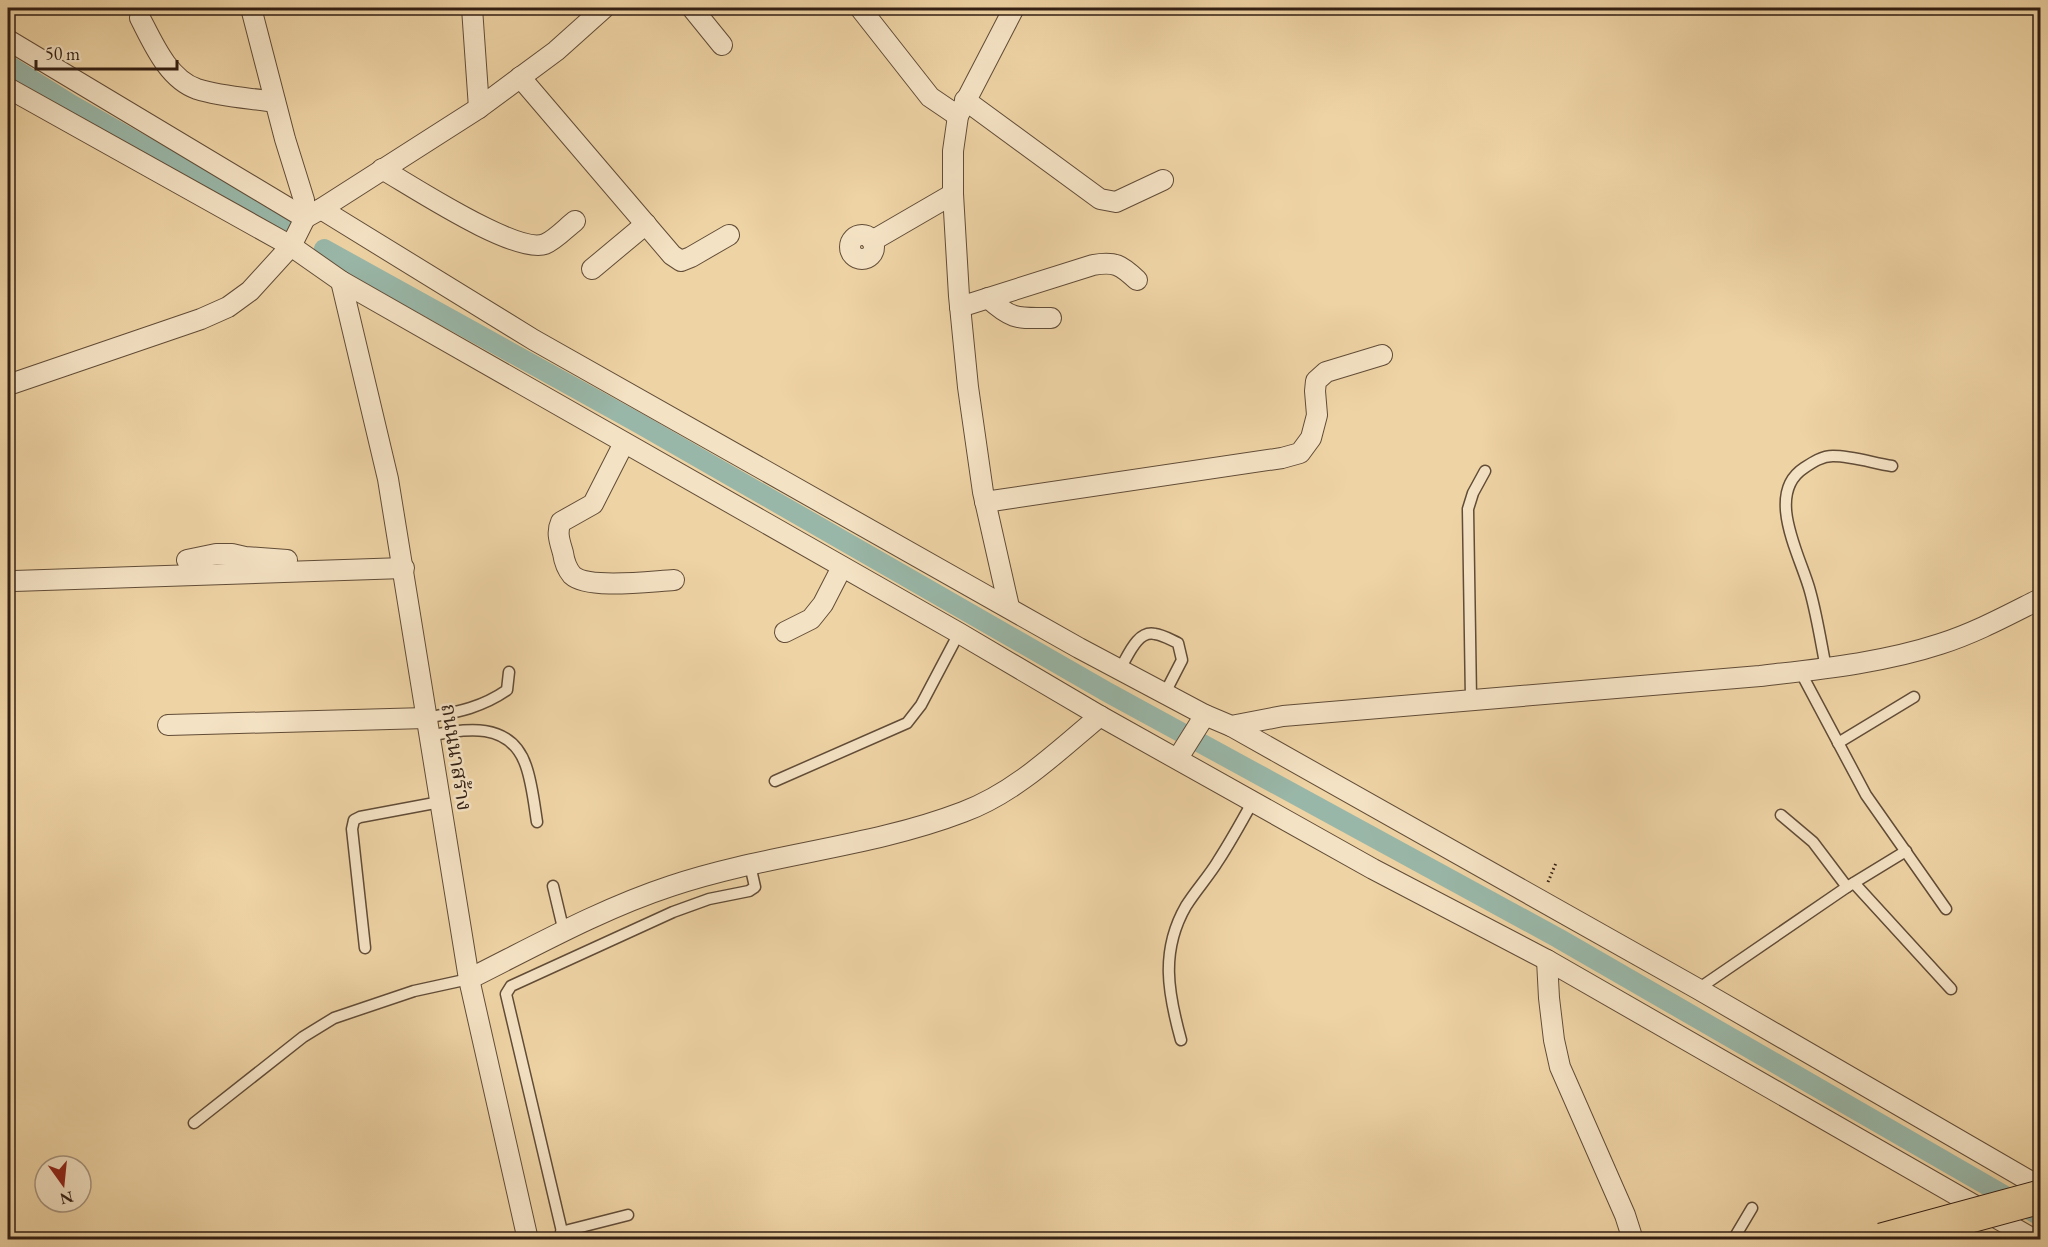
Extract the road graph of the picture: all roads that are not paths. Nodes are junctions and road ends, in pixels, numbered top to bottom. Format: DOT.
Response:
graph roads {
  1 [pos="251,8"];
  2 [pos="472,8"];
  3 [pos="604,8"];
  4 [pos="692,8"];
  5 [pos="860,8"];
  6 [pos="1014,8"];
  7 [pos="140,18"];
  8 [pos="8,40"];
  9 [pos="722,45"];
  10 [pos="520,77"];
  11 [pos="8,88"];
  12 [pos="275,102"];
  13 [pos="478,108"];
  14 [pos="962,108"];
  15 [pos="382,169"];
  16 [pos="1163,180"];
  17 [pos="953,194"];
  18 [pos="313,213"];
  19 [pos="575,221"];
  20 [pos="646,224"];
  21 [pos="729,235"];
  22 [pos="872,241"];
  23 [pos="291,246"];
  24 [pos="592,269"];
  25 [pos="1137,280"];
  26 [pos="341,281"];
  27 [pos="988,298"];
  28 [pos="960,307"];
  29 [pos="1051,318"];
  30 [pos="1382,355"];
  31 [pos="8,385"];
  32 [pos="624,443"];
  33 [pos="1892,466"];
  34 [pos="1485,471"];
  35 [pos="985,502"];
  36 [pos="187,560"];
  37 [pos="842,567"];
  38 [pos="404,568"];
  39 [pos="315,571"];
  40 [pos="674,580"];
  41 [pos="14,581"];
  42 [pos="2040,599"];
  43 [pos="1009,607"];
  44 [pos="785,632"];
  45 [pos="958,633"];
  46 [pos="1826,668"];
  47 [pos="1120,669"];
  48 [pos="1800,671"];
  49 [pos="509,672"];
  50 [pos="1164,693"];
  51 [pos="1914,697"];
  52 [pos="1471,699"];
  53 [pos="1100,716"];
  54 [pos="1201,719"];
  55 [pos="168,725"];
  56 [pos="1231,726"];
  57 [pos="427,727"];
  58 [pos="1838,742"];
  59 [pos="1181,753"];
  60 [pos="775,781"];
  61 [pos="1253,801"];
  62 [pos="440,802"];
  63 [pos="1781,815"];
  64 [pos="537,822"];
  65 [pos="1906,851"];
  66 [pos="750,865"];
  67 [pos="1851,885"];
  68 [pos="553,886"];
  69 [pos="1946,909"];
  70 [pos="564,932"];
  71 [pos="365,948"];
  72 [pos="1547,960"];
  73 [pos="469,979"];
  74 [pos="1698,988"];
  75 [pos="1951,989"];
  76 [pos="1181,1040"];
  77 [pos="194,1123"];
  78 [pos="2040,1187"];
  79 [pos="2040,1197"];
  80 [pos="1752,1208"];
  81 [pos="627,1215"];
  82 [pos="562,1236"];
  83 [pos="528,1239"];
  84 [pos="1633,1239"];
  85 [pos="1733,1239"];
  86 [pos="1882,1239"];
  87 [pos="2035,1239"];
  1 -- 12 [label="street"];
  2 -- 13 [label="street"];
  3 -- 10 [label="street"];
  4 -- 9 [label="street"];
  5 -- 14 [label="street"];
  6 -- 14 [label="street"];
  7 -- 12 [label="street"];
  8 -- 18 [label="street"];
  10 -- 13 [label="street"];
  10 -- 20 [label="street"];
  11 -- 23 [label="street"];
  12 -- 18 [label="street"];
  13 -- 15 [label="street"];
  14 -- 16 [label="street"];
  14 -- 17 [label="street"];
  15 -- 18 [label="street"];
  15 -- 19 [label="street"];
  17 -- 22 [label="street"];
  17 -- 28 [label="street"];
  18 -- 23 [label="street"];
  18 -- 43 [label="street"];
  20 -- 21 [label="street"];
  20 -- 24 [label="street"];
  23 -- 26 [label="street"];
  23 -- 31 [label="street"];
  25 -- 27 [label="street"];
  26 -- 32 [label="street"];
  26 -- 38 [label="street, ถนนนาสร้าง"];
  27 -- 28 [label="street"];
  27 -- 29 [label="street"];
  28 -- 35 [label="street"];
  30 -- 35 [label="street"];
  32 -- 37 [label="street"];
  32 -- 40 [label="street"];
  33 -- 46 [label="lane"];
  34 -- 52 [label="lane"];
  35 -- 43 [label="street"];
  36 -- 39 [label="street"];
  37 -- 44 [label="street"];
  37 -- 45 [label="street"];
  38 -- 39 [label="street"];
  38 -- 57 [label="street, ถนนนาสร้าง"];
  39 -- 41 [label="street"];
  42 -- 46 [label="street"];
  43 -- 47 [label="street"];
  45 -- 53 [label="street"];
  45 -- 60 [label="lane"];
  46 -- 48 [label="street"];
  47 -- 50 [label="street"];
  47 -- 50 [label="lane"];
  48 -- 52 [label="street"];
  48 -- 58 [label="lane"];
  49 -- 57 [label="lane"];
  50 -- 54 [label="street"];
  51 -- 58 [label="lane"];
  52 -- 56 [label="street"];
  53 -- 59 [label="street"];
  53 -- 66 [label="street"];
  54 -- 56 [label="street"];
  54 -- 59 [label="street"];
  55 -- 57 [label="street"];
  56 -- 74 [label="street"];
  57 -- 62 [label="street, ถนนนาสร้าง"];
  57 -- 64 [label="lane"];
  58 -- 65 [label="lane"];
  59 -- 61 [label="street"];
  61 -- 72 [label="street"];
  61 -- 76 [label="lane"];
  62 -- 71 [label="lane"];
  62 -- 73 [label="street, ถนนนาสร้าง"];
  63 -- 67 [label="lane"];
  65 -- 67 [label="lane"];
  65 -- 69 [label="lane"];
  66 -- 70 [label="street"];
  66 -- 82 [label="lane"];
  67 -- 74 [label="lane"];
  67 -- 75 [label="lane"];
  68 -- 70 [label="lane"];
  70 -- 73 [label="street"];
  72 -- 84 [label="street"];
  72 -- 87 [label="street"];
  73 -- 77 [label="lane"];
  73 -- 83 [label="street, ถนนนาสร้าง"];
  74 -- 78 [label="street"];
  79 -- 86 [label="highway, bridge"];
  80 -- 85 [label="lane"];
  81 -- 82 [label="lane"];
}
